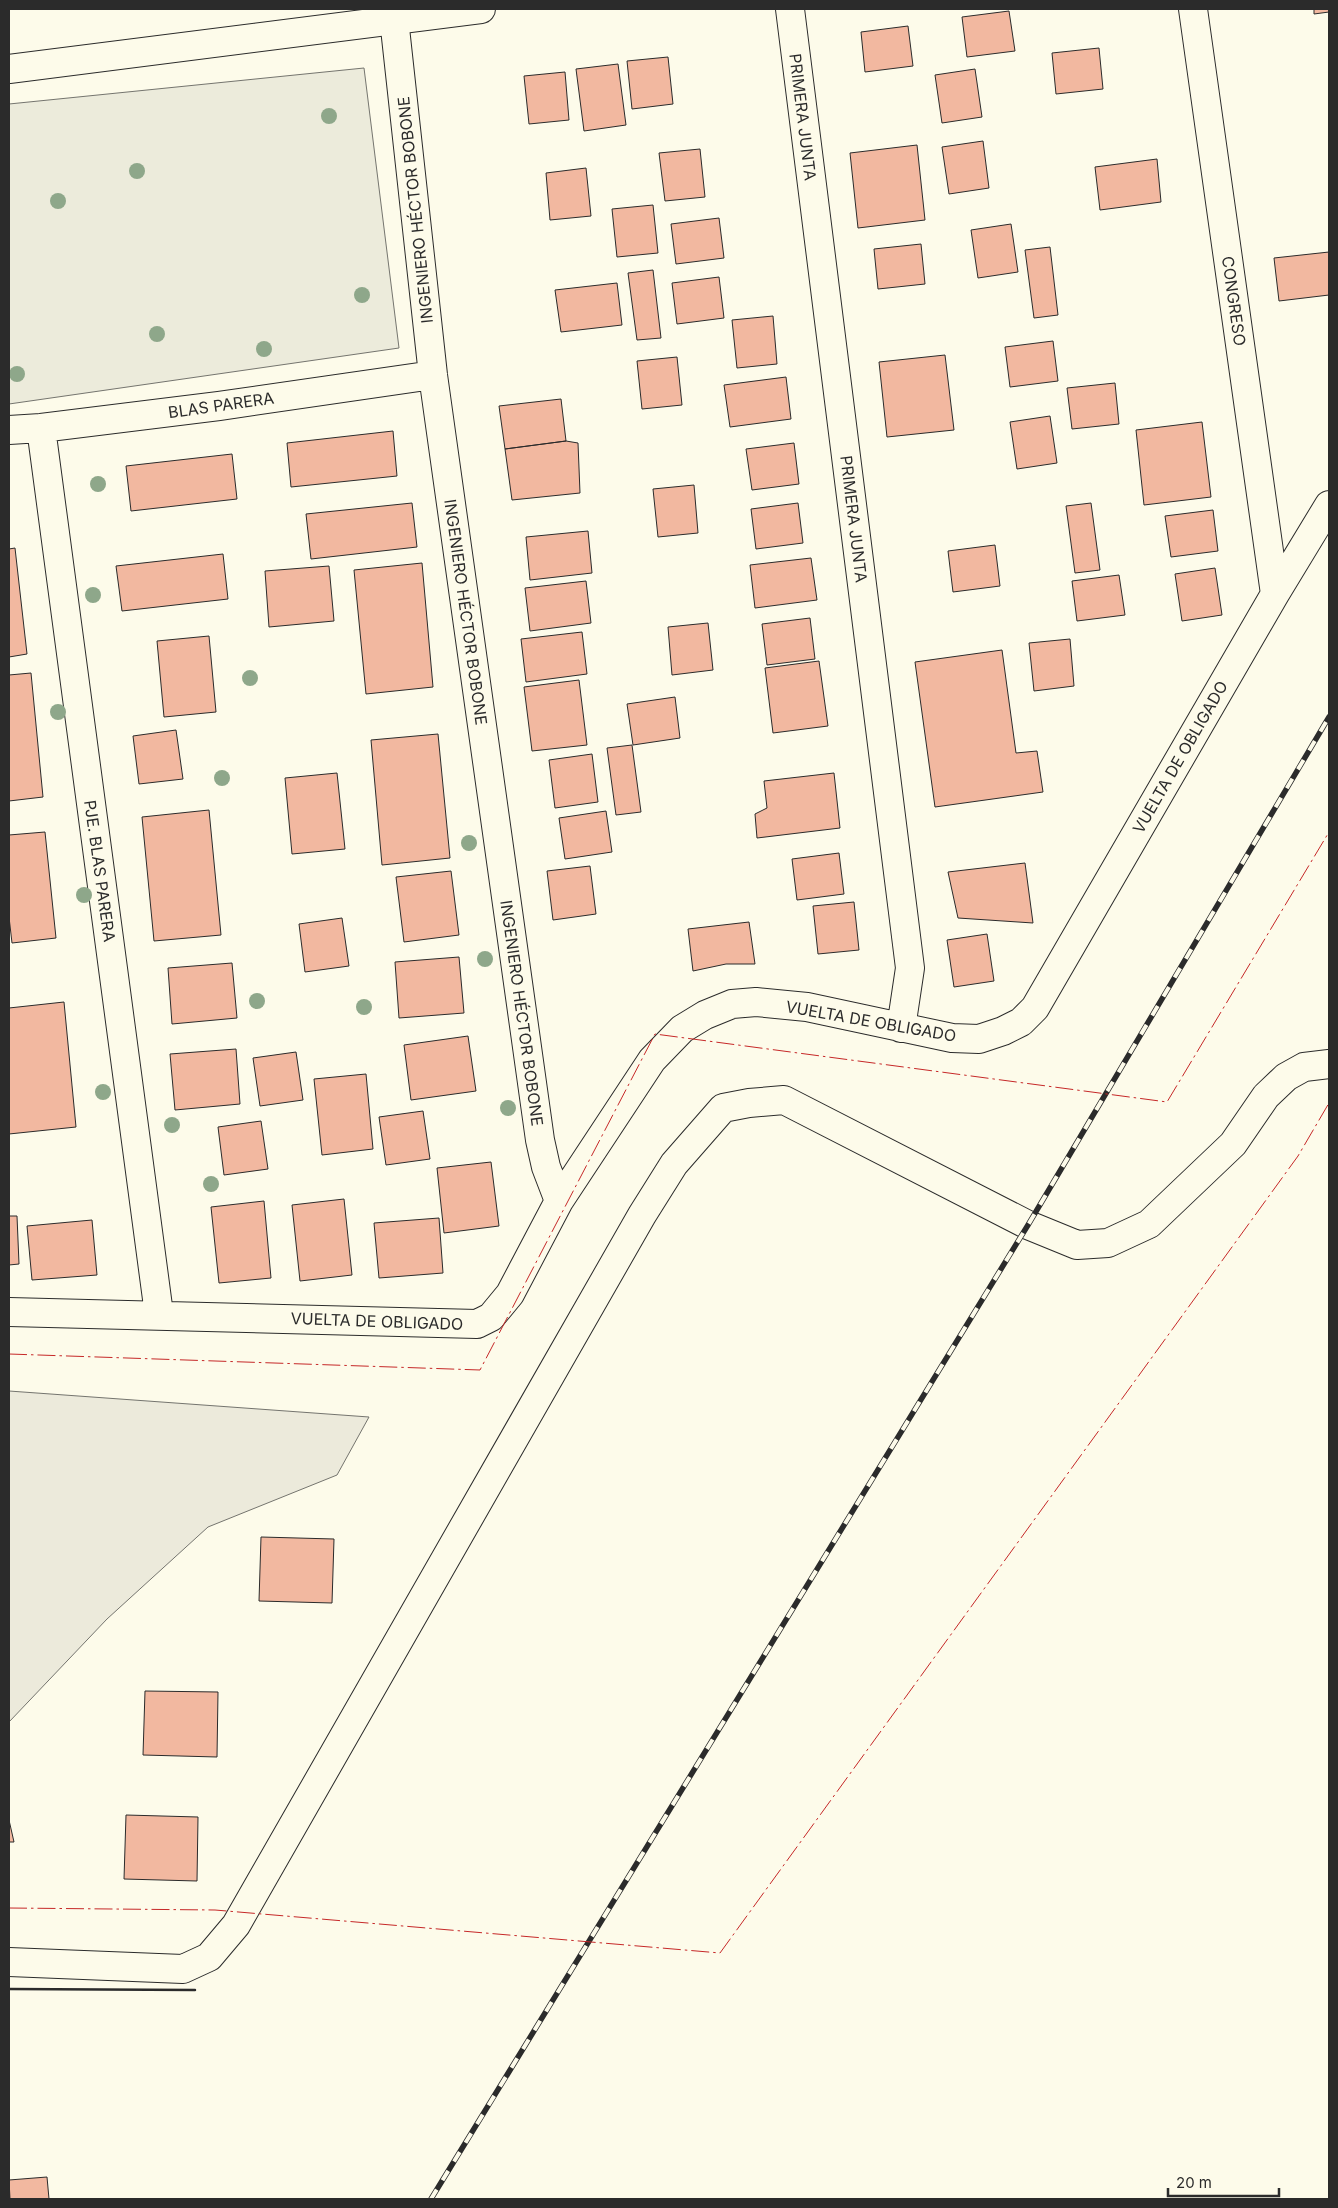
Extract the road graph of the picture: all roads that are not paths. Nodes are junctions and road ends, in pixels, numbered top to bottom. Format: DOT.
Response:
graph roads {
  1 [pos="481,9"];
  2 [pos="790,9"];
  3 [pos="1193,9"];
  4 [pos="394,19"];
  5 [pos="9,69"];
  6 [pos="433,375"];
  7 [pos="41,428"];
  8 [pos="9,430"];
  9 [pos="1329,505"];
  10 [pos="1275,594"];
  11 [pos="901,1028"];
  12 [pos="1329,1064"];
  13 [pos="559,1201"];
  14 [pos="9,1312"];
  15 [pos="158,1314"];
  16 [pos="9,1962"];
  1 -- 4 [label="street"];
  2 -- 11 [label="street, PRIMERA JUNTA"];
  3 -- 10 [label="street, CONGRESO"];
  4 -- 5 [label="street"];
  4 -- 6 [label="street, INGENIERO HÉCTOR BOBONE"];
  6 -- 7 [label="street, BLAS PARERA"];
  6 -- 13 [label="street, INGENIERO HÉCTOR BOBONE"];
  7 -- 8 [label="street, BLAS PARERA"];
  7 -- 15 [label="street, PJE. BLAS PARERA"];
  9 -- 10 [label="street, VUELTA DE OBLIGADO"];
  10 -- 11 [label="street, VUELTA DE OBLIGADO"];
  11 -- 13 [label="street, VUELTA DE OBLIGADO"];
  12 -- 16 [label="street"];
  13 -- 15 [label="street, VUELTA DE OBLIGADO"];
  14 -- 15 [label="street, VUELTA DE OBLIGADO"];
}
